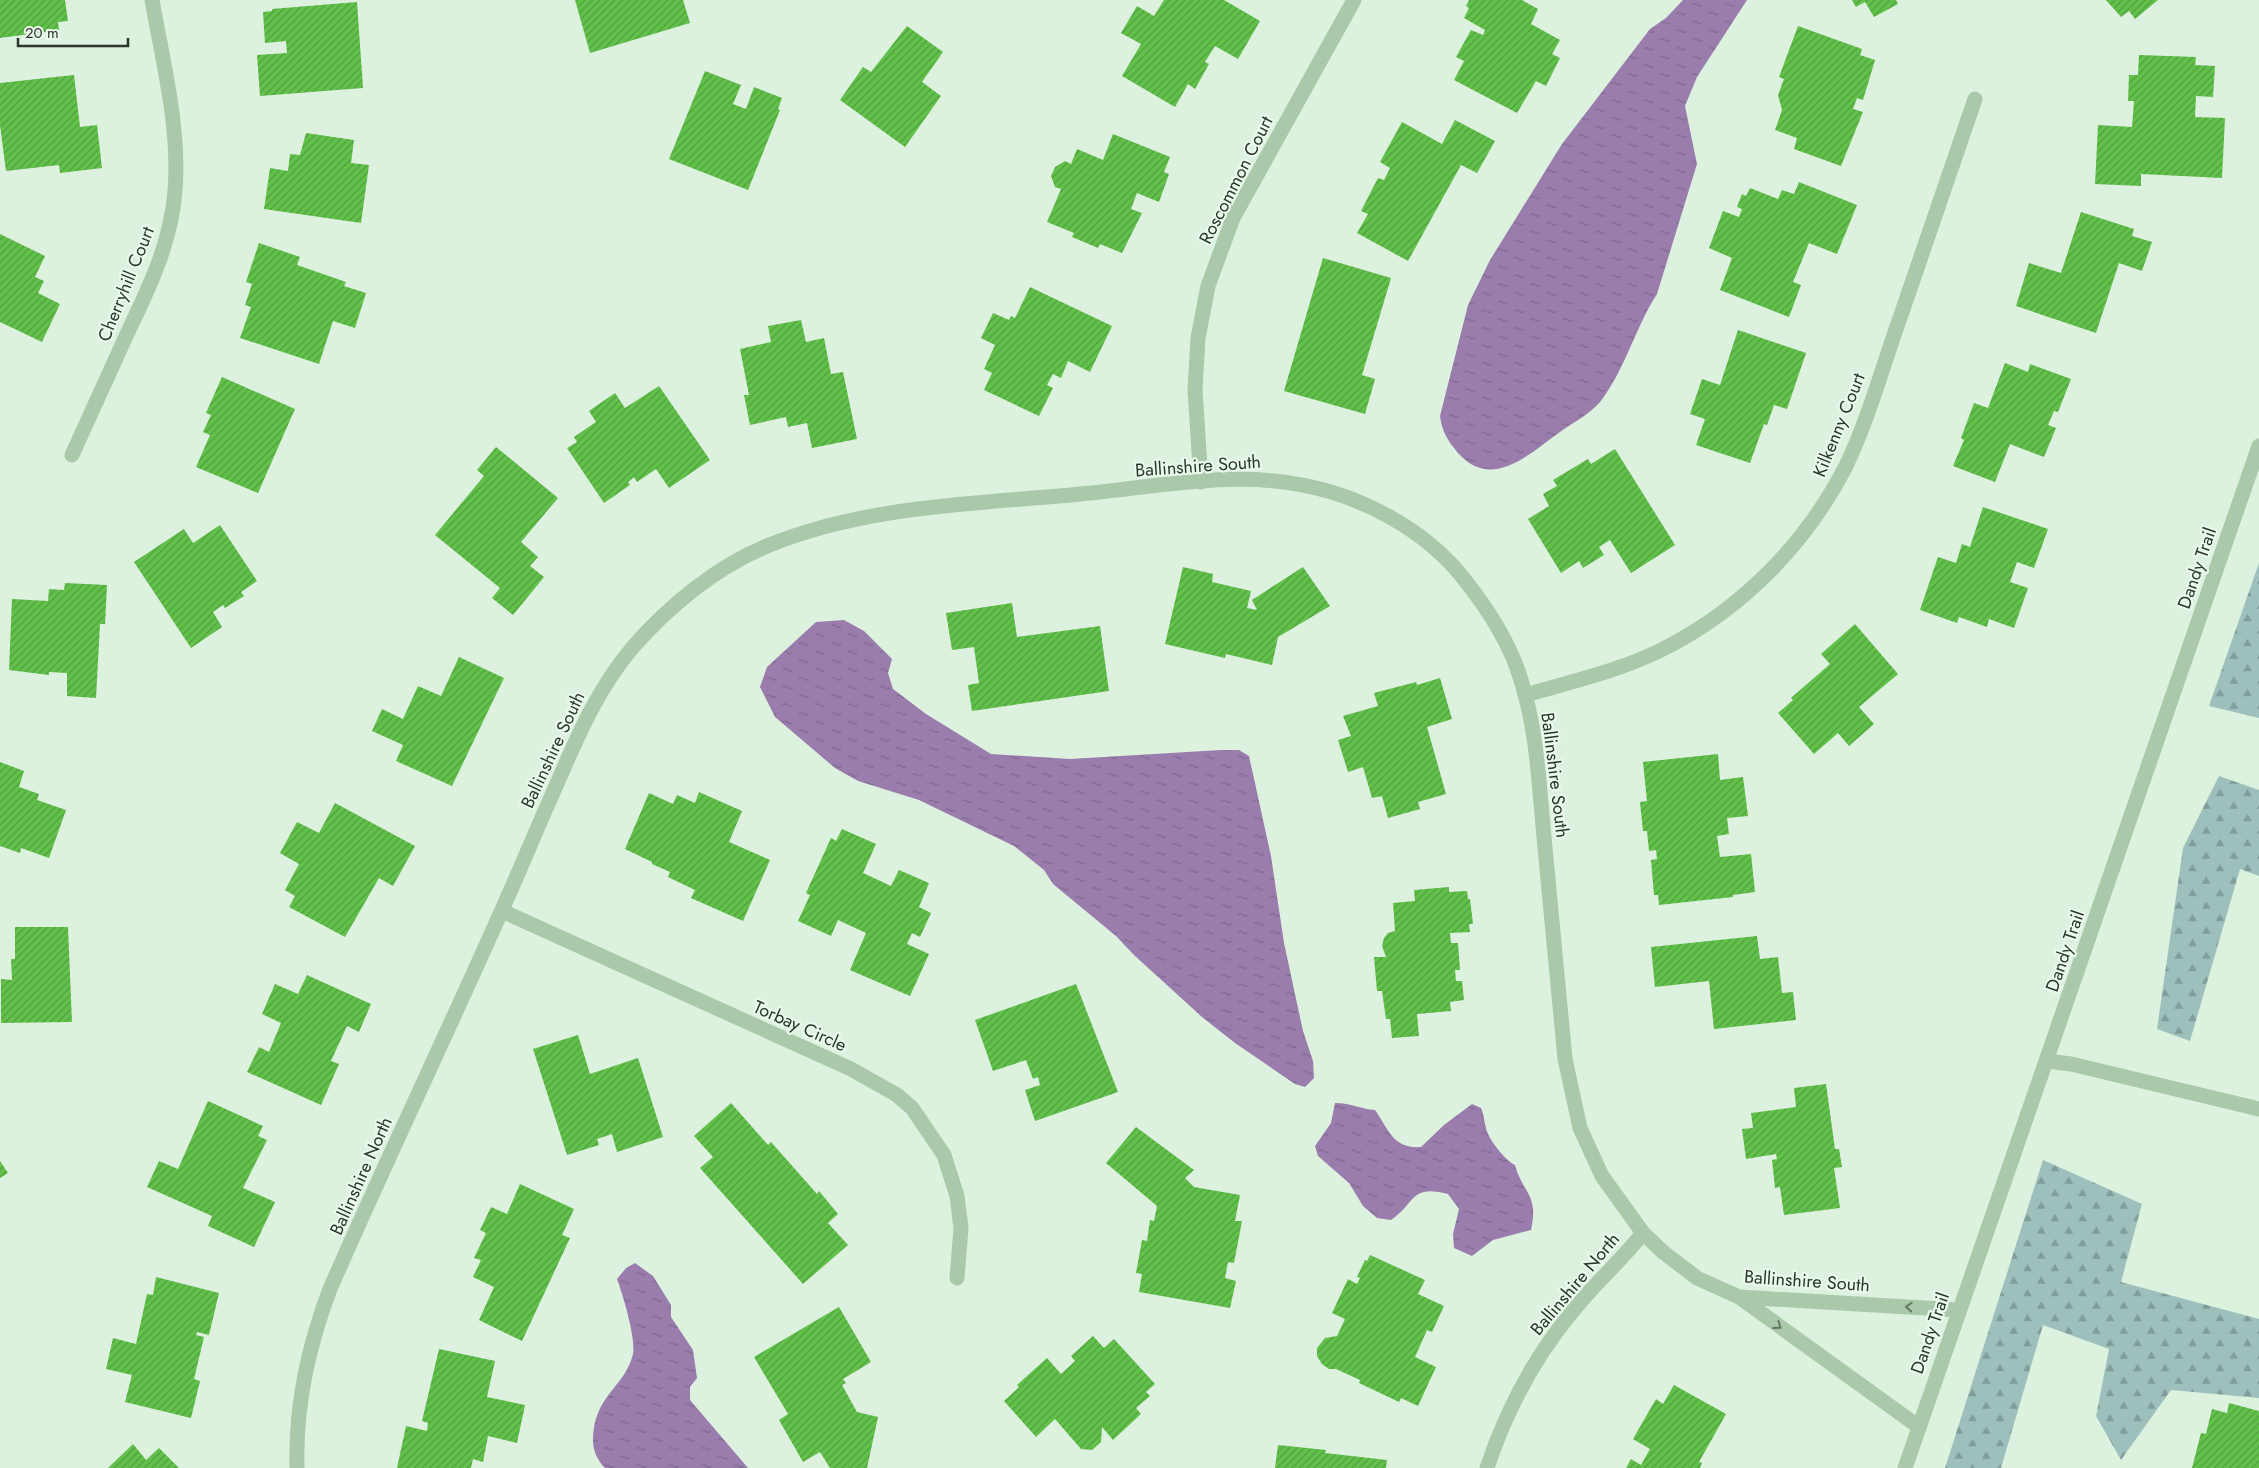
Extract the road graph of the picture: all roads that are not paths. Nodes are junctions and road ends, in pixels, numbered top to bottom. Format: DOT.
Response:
graph roads {
  1 [pos="152,0"];
  2 [pos="1354,0"];
  3 [pos="1975,99"];
  4 [pos="2259,446"];
  5 [pos="72,454"];
  6 [pos="1201,482"];
  7 [pos="1525,695"];
  8 [pos="502,911"];
  9 [pos="2047,1062"];
  10 [pos="2259,1109"];
  11 [pos="1643,1233"];
  12 [pos="956,1278"];
  13 [pos="1739,1297"];
  14 [pos="1958,1310"];
  15 [pos="1919,1427"];
  16 [pos="296,1468"];
  17 [pos="1486,1468"];
  18 [pos="1905,1468"];
  1 -- 5 [label="street, Cherryhill Court"];
  2 -- 6 [label="street, Roscommon Court"];
  3 -- 7 [label="street, Kilkenny Court"];
  4 -- 9 [label="street, Dandy Trail"];
  6 -- 7 [label="street, Ballinshire South"];
  6 -- 8 [label="street, Ballinshire South"];
  7 -- 11 [label="street, Ballinshire South"];
  8 -- 12 [label="street, Torbay Circle"];
  8 -- 16 [label="street, Ballinshire North"];
  9 -- 10 [label="street"];
  9 -- 14 [label="street, Dandy Trail"];
  11 -- 13 [label="street, Ballinshire South"];
  11 -- 17 [label="street, Ballinshire North"];
  14 -- 13 [label="street, Ballinshire South, one-way"];
  13 -- 15 [label="street, one-way"];
  14 -- 15 [label="street, Dandy Trail"];
  15 -- 18 [label="street, Dandy Trail"];
}
